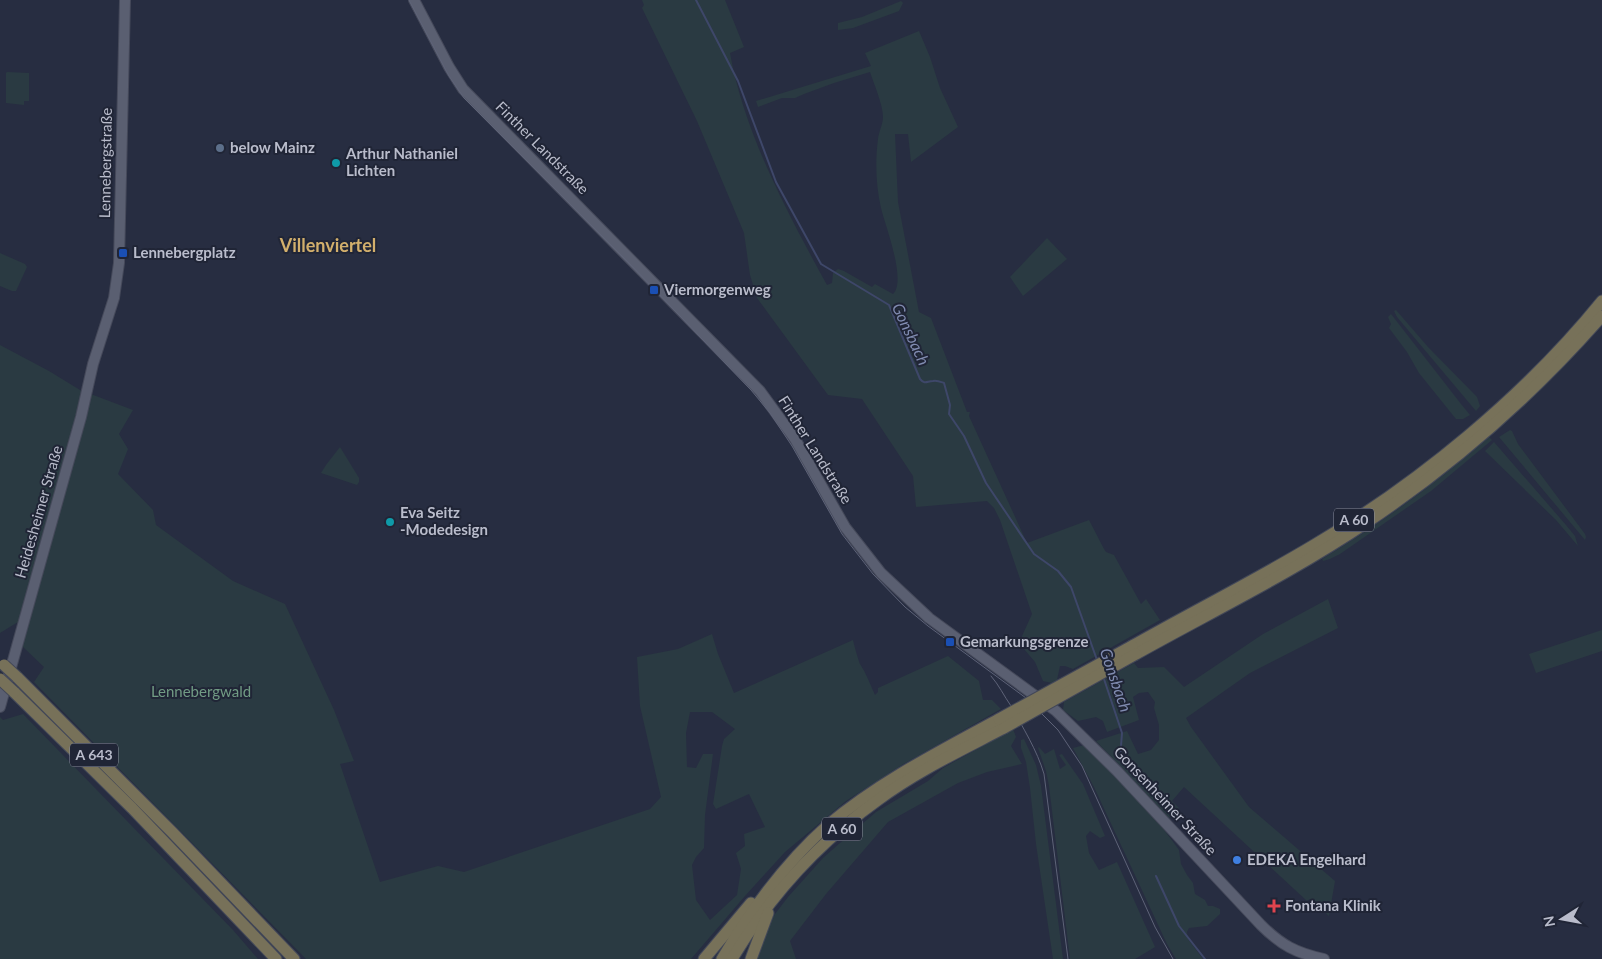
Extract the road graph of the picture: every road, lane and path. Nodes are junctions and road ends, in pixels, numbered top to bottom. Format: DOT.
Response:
graph roads {
  1 [pos="125,0"];
  2 [pos="414,0"];
  3 [pos="1602,301"];
  4 [pos="1602,316"];
  5 [pos="106,324"];
  6 [pos="1134,650"];
  7 [pos="2,663"];
  8 [pos="0,679"];
  9 [pos="0,707"];
  10 [pos="1056,712"];
  11 [pos="1002,723"];
  12 [pos="780,875"];
  13 [pos="779,892"];
  14 [pos="258,940"];
  15 [pos="271,959"];
  16 [pos="276,959"];
  17 [pos="294,959"];
  18 [pos="704,959"];
  19 [pos="722,959"];
  20 [pos="732,959"];
  21 [pos="751,959"];
  22 [pos="1324,959"];
  1 -- 5 [label="main road, Lennebergstraße"];
  2 -- 10 [label="main road, Finther Landstraße"];
  3 -- 6 [label="highway, A 60"];
  4 -- 6 [label="highway, A 60"];
  5 -- 9 [label="main road, Heidesheimer Straße"];
  6 -- 11 [label="highway, A 60, bridge"];
  7 -- 17 [label="highway, A 643, bridge"];
  8 -- 14 [label="highway, A 643, bridge"];
  10 -- 22 [label="main road, Gonsenheimer Straße"];
  11 -- 12 [label="highway, A 60"];
  11 -- 13 [label="highway, A 60"];
  12 -- 18 [label="highway"];
  12 -- 19 [label="highway, A 60"];
  13 -- 20 [label="highway, A 60"];
  13 -- 21 [label="highway"];
  14 -- 15 [label="highway"];
  14 -- 16 [label="highway, A 643"];
}
